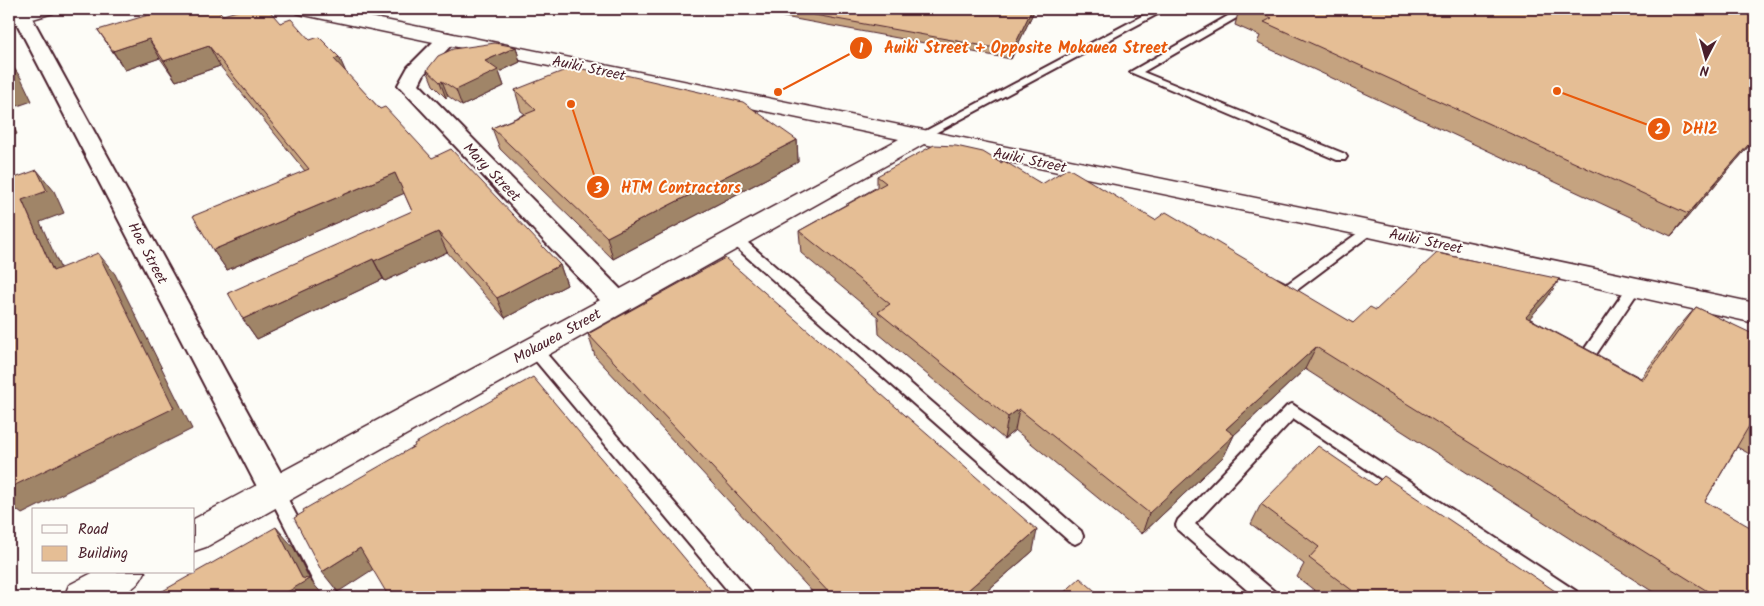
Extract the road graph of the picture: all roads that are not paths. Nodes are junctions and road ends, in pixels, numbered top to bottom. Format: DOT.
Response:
graph roads {
  1 [pos="46,9"];
  2 [pos="304,9"];
  3 [pos="1162,9"];
  4 [pos="1246,9"];
  5 [pos="16,18"];
  6 [pos="447,39"];
  7 [pos="920,137"];
  8 [pos="1341,157"];
  9 [pos="1369,229"];
  10 [pos="735,239"];
  11 [pos="1262,276"];
  12 [pos="1635,286"];
  13 [pos="618,303"];
  14 [pos="1755,313"];
  15 [pos="534,349"];
  16 [pos="1584,361"];
  17 [pos="275,491"];
  18 [pos="195,535"];
  19 [pos="1075,536"];
  20 [pos="125,574"];
  21 [pos="91,595"];
  22 [pos="330,597"];
  23 [pos="744,597"];
  24 [pos="1268,597"];
  25 [pos="1570,597"];
  1 -- 5 [label="street"];
  2 -- 6 [label="street, Auiki Street"];
  3 -- 7 [label="lane"];
  4 -- 8 [label="lane"];
  5 -- 17 [label="street, Hoe Street"];
  6 -- 7 [label="street, Auiki Street"];
  6 -- 13 [label="street, Mary Street"];
  7 -- 9 [label="street, Auiki Street"];
  7 -- 10 [label="street, Mokauea Street"];
  9 -- 11 [label="lane"];
  9 -- 12 [label="street, Auiki Street"];
  10 -- 13 [label="street, Mokauea Street"];
  10 -- 19 [label="lane"];
  12 -- 14 [label="street, Auiki Street"];
  12 -- 16 [label="lane"];
  13 -- 15 [label="street, Mokauea Street"];
  15 -- 17 [label="street, Mokauea Street"];
  15 -- 23 [label="lane"];
  17 -- 18 [label="street, Mokauea Street"];
  17 -- 22 [label="lane"];
  20 -- 21 [label="street"];
  24 -- 25 [label="lane"];
}
